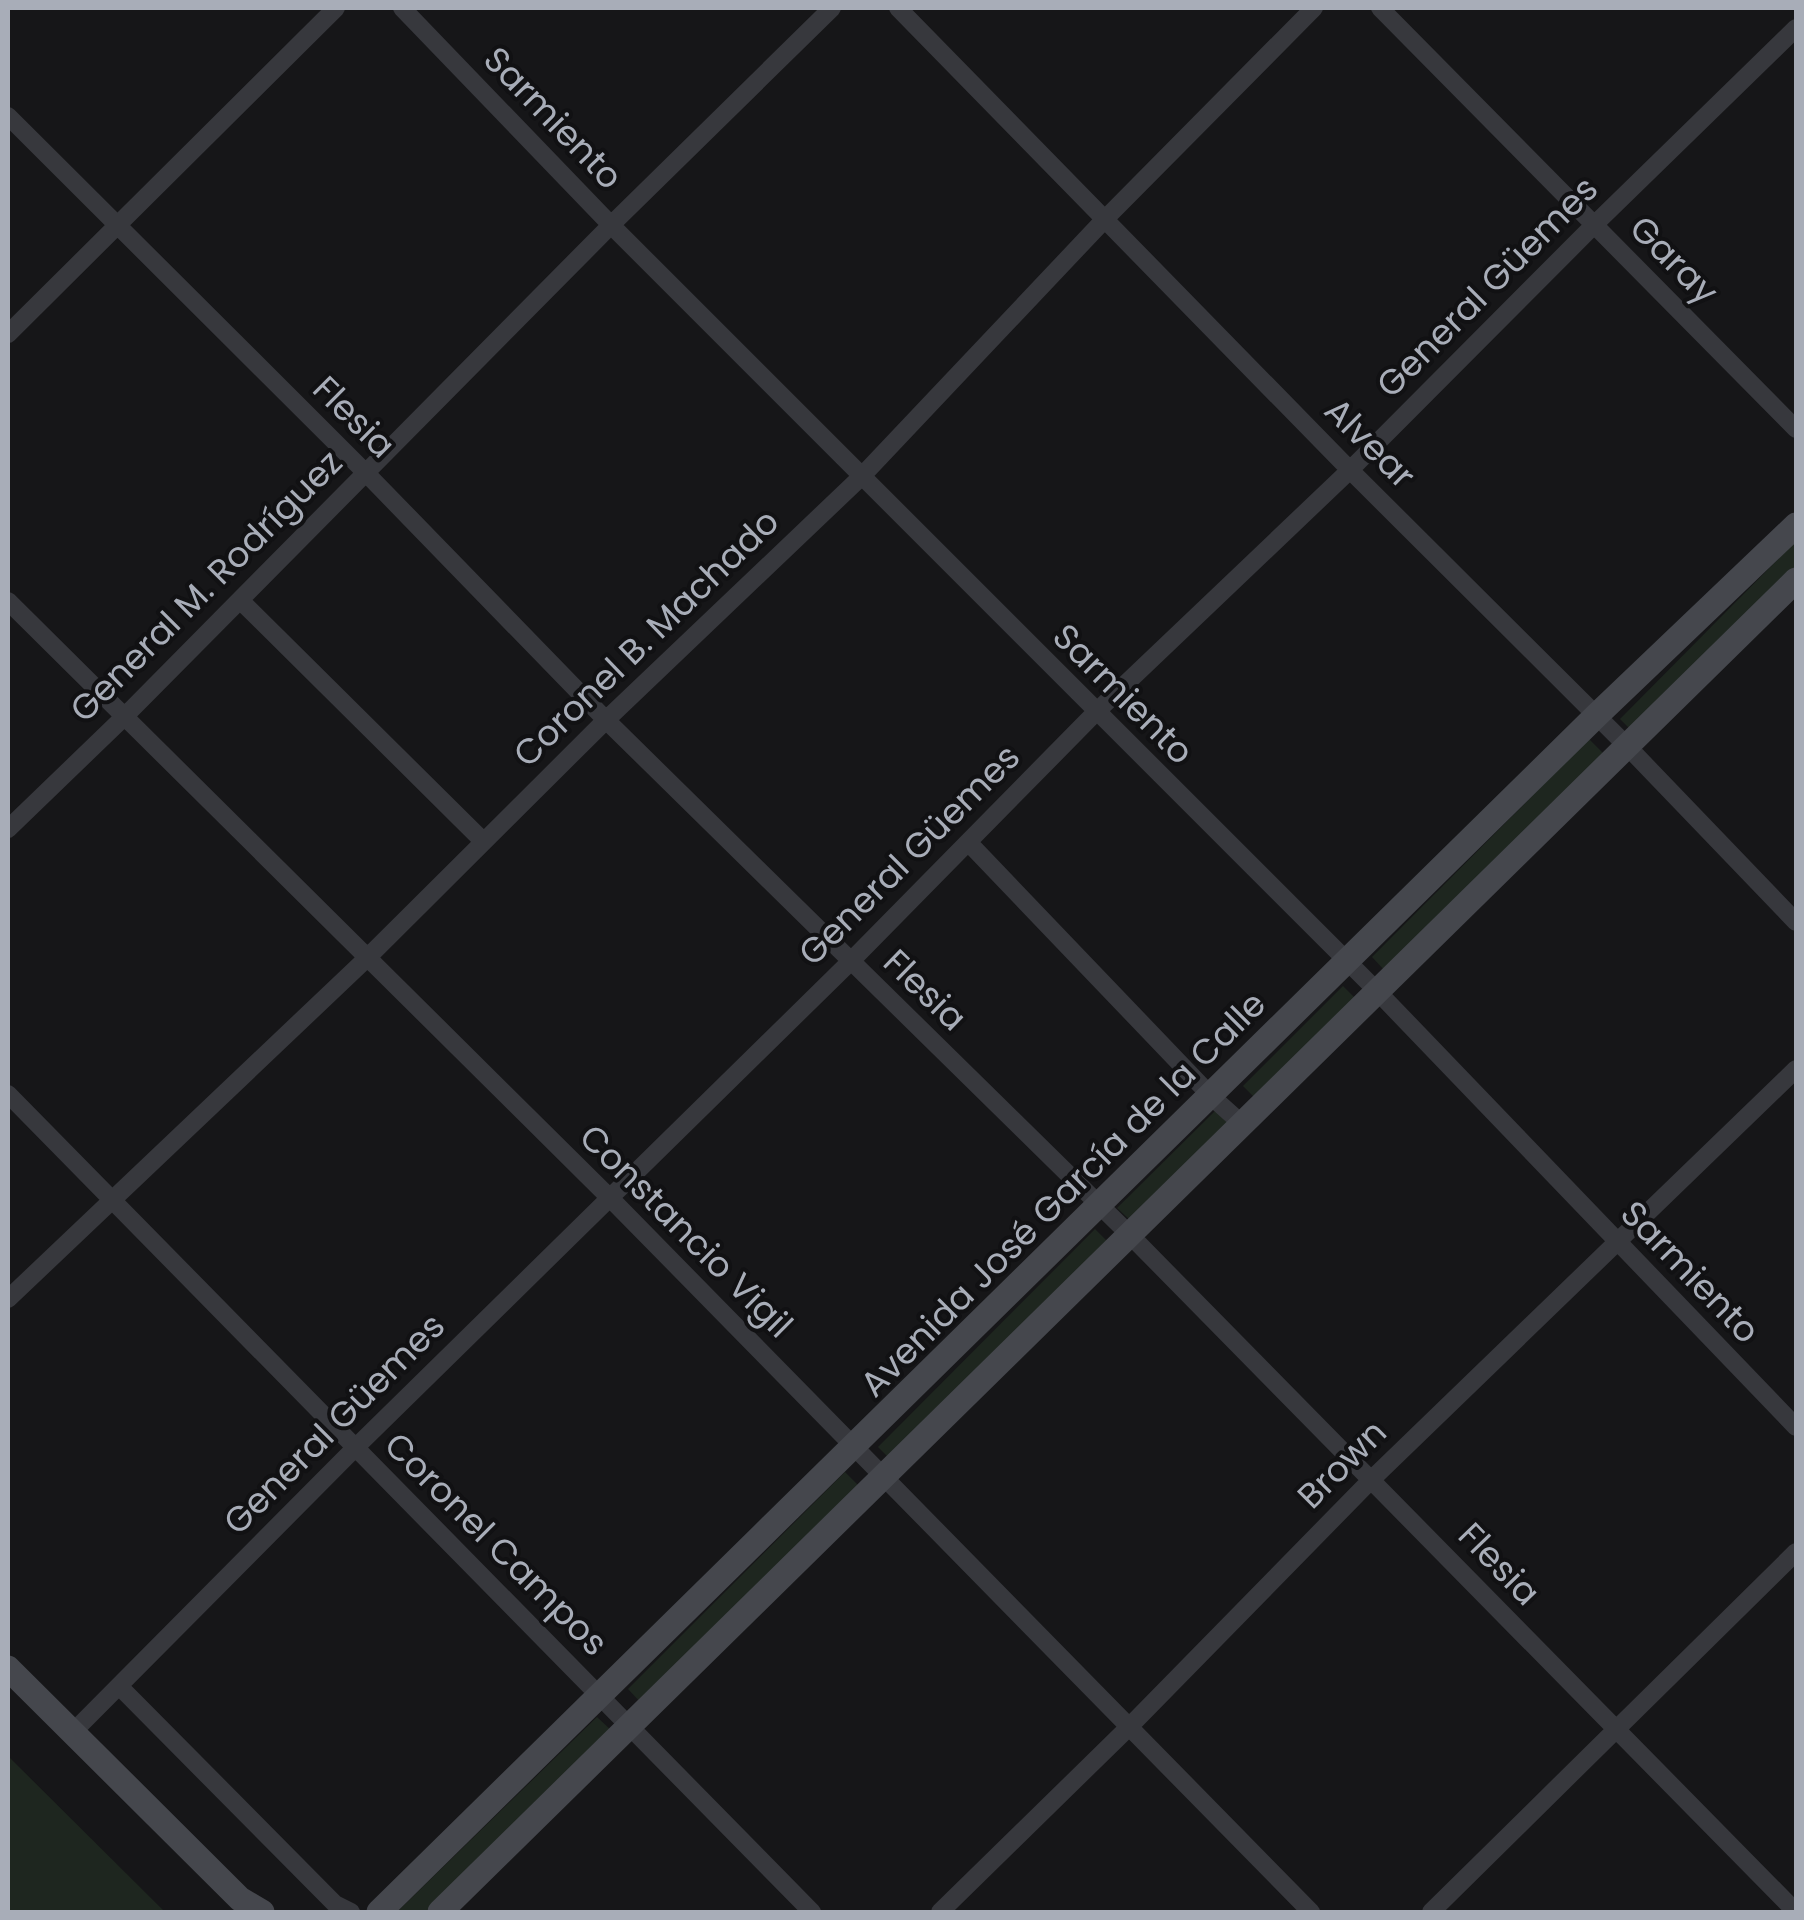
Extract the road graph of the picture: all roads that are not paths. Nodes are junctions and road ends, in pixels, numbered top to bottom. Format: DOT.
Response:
graph roads {
  1 [pos="336,8"];
  2 [pos="402,8"];
  3 [pos="832,8"];
  4 [pos="898,8"];
  5 [pos="1314,8"];
  6 [pos="1380,8"];
  7 [pos="1796,28"];
  8 [pos="8,116"];
  9 [pos="1105,219"];
  10 [pos="610,225"];
  11 [pos="1594,225"];
  12 [pos="116,226"];
  13 [pos="8,334"];
  14 [pos="1796,429"];
  15 [pos="1350,470"];
  16 [pos="364,472"];
  17 [pos="860,477"];
  18 [pos="1796,525"];
  19 [pos="1796,580"];
  20 [pos="241,600"];
  21 [pos="8,601"];
  22 [pos="1095,713"];
  23 [pos="1597,716"];
  24 [pos="123,718"];
  25 [pos="606,720"];
  26 [pos="1627,746"];
  27 [pos="8,829"];
  28 [pos="483,841"];
  29 [pos="968,842"];
  30 [pos="1796,922"];
  31 [pos="366,959"];
  32 [pos="850,962"];
  33 [pos="1348,962"];
  34 [pos="1376,991"];
  35 [pos="1796,1069"];
  36 [pos="8,1094"];
  37 [pos="1212,1096"];
  38 [pos="1241,1123"];
  39 [pos="610,1198"];
  40 [pos="113,1199"];
  41 [pos="1100,1206"];
  42 [pos="1129,1234"];
  43 [pos="1615,1242"];
  44 [pos="8,1299"];
  45 [pos="1796,1426"];
  46 [pos="354,1448"];
  47 [pos="855,1448"];
  48 [pos="882,1476"];
  49 [pos="1371,1480"];
  50 [pos="1796,1552"];
  51 [pos="8,1668"];
  52 [pos="119,1686"];
  53 [pos="602,1697"];
  54 [pos="629,1724"];
  55 [pos="1129,1727"];
  56 [pos="1616,1730"];
  57 [pos="73,1732"];
  58 [pos="250,1908"];
  59 [pos="351,1912"];
  60 [pos="379,1912"];
  61 [pos="440,1912"];
  62 [pos="812,1912"];
  63 [pos="940,1912"];
  64 [pos="1311,1912"];
  65 [pos="1431,1912"];
  66 [pos="1796,1912"];
  1 -- 12 [label="street"];
  2 -- 10 [label="street, Sarmiento"];
  3 -- 10 [label="street, General M. Rodríguez"];
  4 -- 9 [label="street, Alvear"];
  5 -- 9 [label="street, Coronel B. Machado"];
  6 -- 11 [label="street, Garay"];
  7 -- 11 [label="street, General Güemes"];
  8 -- 12 [label="street, Flesia"];
  9 -- 15 [label="street, Alvear"];
  9 -- 17 [label="street, Coronel B. Machado"];
  10 -- 16 [label="street, General M. Rodríguez"];
  10 -- 17 [label="street, Sarmiento"];
  11 -- 14 [label="street, Garay"];
  11 -- 15 [label="street, General Güemes"];
  12 -- 13 [label="street"];
  12 -- 16 [label="street, Flesia"];
  15 -- 22 [label="street, General Güemes"];
  15 -- 23 [label="street, Alvear"];
  16 -- 20 [label="street, General M. Rodríguez"];
  16 -- 25 [label="street, Flesia"];
  17 -- 22 [label="street, Sarmiento"];
  17 -- 25 [label="street, Coronel B. Machado"];
  18 -- 23 [label="main road, Avenida José García de la Calle"];
  19 -- 26 [label="main road, Avenida José García de la Calle"];
  20 -- 24 [label="street, General M. Rodríguez"];
  20 -- 28 [label="street"];
  21 -- 24 [label="street, Constancio Vigil"];
  22 -- 29 [label="street, General Güemes"];
  22 -- 33 [label="street, Sarmiento"];
  23 -- 26 [label="street, Alvear"];
  23 -- 33 [label="main road, Avenida José García de la Calle"];
  24 -- 27 [label="street, General M. Rodríguez"];
  24 -- 31 [label="street, Constancio Vigil"];
  25 -- 28 [label="street, Coronel B. Machado"];
  25 -- 32 [label="street, Flesia"];
  26 -- 30 [label="street, Alvear"];
  26 -- 34 [label="main road, Avenida José García de la Calle"];
  28 -- 31 [label="street, Coronel B. Machado"];
  29 -- 32 [label="street, General Güemes"];
  29 -- 37 [label="street"];
  31 -- 39 [label="street, Constancio Vigil"];
  31 -- 40 [label="street, Coronel B. Machado"];
  32 -- 39 [label="street, General Güemes"];
  32 -- 41 [label="street, Flesia"];
  33 -- 34 [label="street, Sarmiento"];
  33 -- 37 [label="main road, Avenida José García de la Calle"];
  34 -- 38 [label="main road, Avenida José García de la Calle"];
  34 -- 43 [label="street, Sarmiento"];
  35 -- 43 [label="street, Brown"];
  36 -- 40 [label="street, Coronel Campos"];
  37 -- 38 [label="street"];
  37 -- 41 [label="main road, Avenida José García de la Calle"];
  38 -- 42 [label="main road, Avenida José García de la Calle"];
  39 -- 46 [label="street, General Güemes"];
  39 -- 47 [label="street, Constancio Vigil"];
  40 -- 44 [label="street, Coronel B. Machado"];
  40 -- 46 [label="street, Coronel Campos"];
  41 -- 42 [label="street, Flesia"];
  41 -- 47 [label="main road, Avenida José García de la Calle"];
  42 -- 48 [label="main road, Avenida José García de la Calle"];
  42 -- 49 [label="street, Flesia"];
  43 -- 45 [label="street, Sarmiento"];
  43 -- 49 [label="street, Brown"];
  46 -- 52 [label="street, General Güemes"];
  46 -- 53 [label="street, Coronel Campos"];
  47 -- 48 [label="street, Constancio Vigil"];
  47 -- 53 [label="main road, Avenida José García de la Calle"];
  48 -- 54 [label="main road, Avenida José García de la Calle"];
  48 -- 55 [label="street, Constancio Vigil"];
  49 -- 55 [label="street, Brown"];
  49 -- 56 [label="street, Flesia"];
  50 -- 56 [label="street"];
  51 -- 57 [label="main road"];
  52 -- 57 [label="street, General Güemes"];
  52 -- 59 [label="street"];
  53 -- 54 [label="street, Coronel Campos"];
  53 -- 60 [label="main road, Avenida José García de la Calle"];
  54 -- 61 [label="main road, Avenida José García de la Calle"];
  54 -- 62 [label="street, Coronel Campos"];
  55 -- 63 [label="street, Brown"];
  55 -- 64 [label="street, Constancio Vigil"];
  56 -- 65 [label="street"];
  56 -- 66 [label="street, Flesia"];
  57 -- 58 [label="main road"];
}
